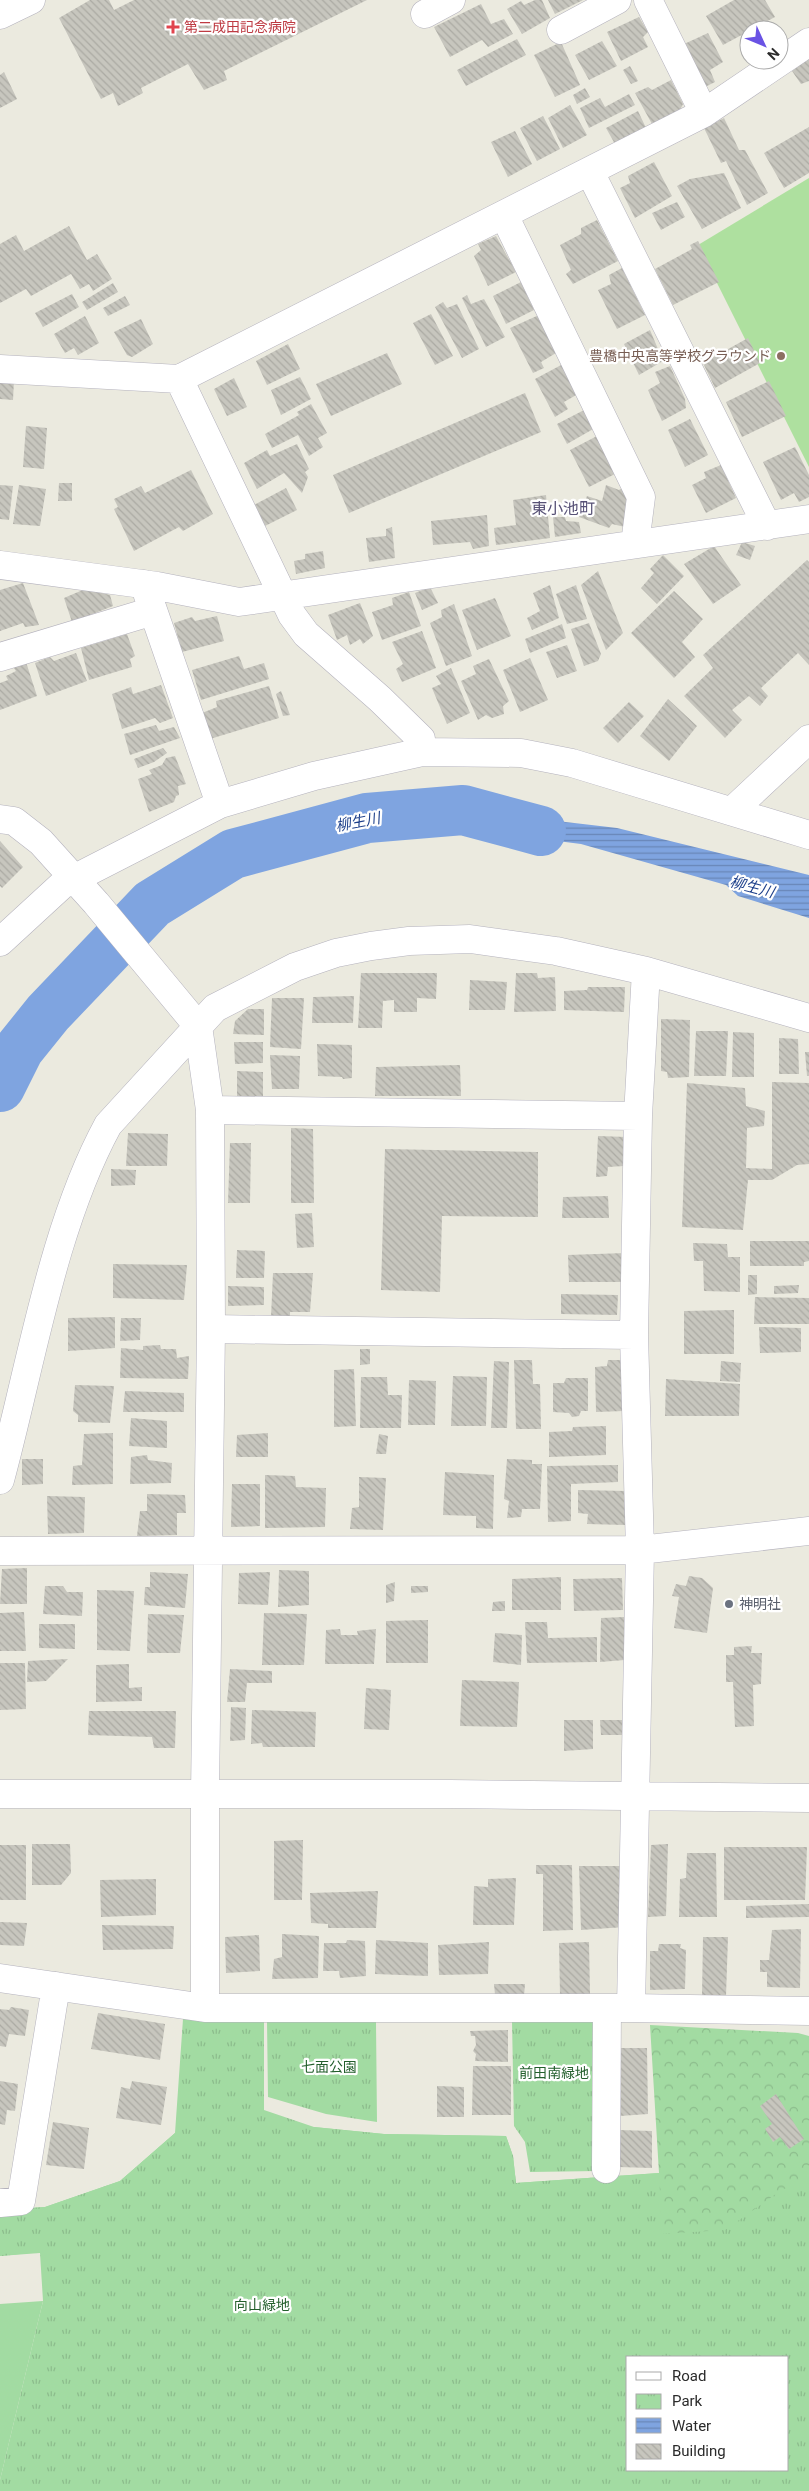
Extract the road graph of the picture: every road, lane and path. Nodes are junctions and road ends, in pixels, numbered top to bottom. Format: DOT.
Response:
graph roads {
  1 [pos="31,0"];
  2 [pos="451,0"];
  3 [pos="617,0"];
  4 [pos="648,0"];
  5 [pos="425,14"];
  6 [pos="0,15"];
  7 [pos="561,30"];
  8 [pos="809,42"];
  9 [pos="704,113"];
  10 [pos="590,172"];
  11 [pos="504,215"];
  12 [pos="0,369"];
  13 [pos="180,379"];
  14 [pos="809,519"];
  15 [pos="767,526"];
  16 [pos="635,544"];
  17 [pos="0,564"];
  18 [pos="144,584"];
  19 [pos="281,595"];
  20 [pos="153,611"];
  21 [pos="0,657"];
  22 [pos="809,739"];
  23 [pos="422,752"];
  24 [pos="220,804"];
  25 [pos="732,811"];
  26 [pos="0,819"];
  27 [pos="809,835"];
  28 [pos="75,879"];
  29 [pos="0,942"];
  30 [pos="646,971"];
  31 [pos="809,1018"];
  32 [pos="198,1026"];
  33 [pos="210,1110"];
  34 [pos="638,1116"];
  35 [pos="211,1329"];
  36 [pos="634,1335"];
  37 [pos="0,1480"];
  38 [pos="809,1531"];
  39 [pos="208,1549"];
  40 [pos="640,1550"];
  41 [pos="0,1551"];
  42 [pos="0,1794"];
  43 [pos="204,1795"];
  44 [pos="636,1795"];
  45 [pos="809,1798"];
  46 [pos="0,1978"];
  47 [pos="56,1986"];
  48 [pos="205,2008"];
  49 [pos="619,2008"];
  50 [pos="809,2011"];
  51 [pos="606,2169"];
  52 [pos="0,2203"];
  1 -- 6 [label="street"];
  2 -- 5 [label="street"];
  3 -- 7 [label="street"];
  4 -- 9 [label="street"];
  8 -- 9 [label="street"];
  9 -- 10 [label="street"];
  10 -- 11 [label="street"];
  10 -- 15 [label="street"];
  11 -- 13 [label="street"];
  11 -- 16 [label="street"];
  12 -- 13 [label="street"];
  13 -- 19 [label="street"];
  14 -- 15 [label="street"];
  15 -- 16 [label="street"];
  16 -- 19 [label="street"];
  17 -- 18 [label="street"];
  18 -- 19 [label="street"];
  18 -- 20 [label="street"];
  19 -- 23 [label="street"];
  20 -- 21 [label="street"];
  20 -- 24 [label="street"];
  22 -- 25 [label="street"];
  23 -- 24 [label="street"];
  23 -- 25 [label="street"];
  24 -- 28 [label="street"];
  25 -- 27 [label="street"];
  26 -- 28 [label="street"];
  28 -- 29 [label="street"];
  28 -- 32 [label="street"];
  30 -- 31 [label="street"];
  30 -- 32 [label="street"];
  30 -- 34 [label="street"];
  32 -- 33 [label="street"];
  32 -- 37 [label="street"];
  33 -- 34 [label="street"];
  33 -- 35 [label="street"];
  34 -- 36 [label="street"];
  35 -- 36 [label="street"];
  35 -- 39 [label="street"];
  36 -- 40 [label="street"];
  38 -- 40 [label="street"];
  39 -- 40 [label="street"];
  39 -- 41 [label="street"];
  39 -- 43 [label="street"];
  40 -- 44 [label="street"];
  42 -- 43 [label="street"];
  43 -- 44 [label="street"];
  43 -- 48 [label="street"];
  44 -- 45 [label="street"];
  44 -- 49 [label="street"];
  46 -- 47 [label="street"];
  47 -- 48 [label="street"];
  47 -- 52 [label="street"];
  48 -- 49 [label="street"];
  49 -- 50 [label="street"];
  49 -- 51 [label="street"];
}
